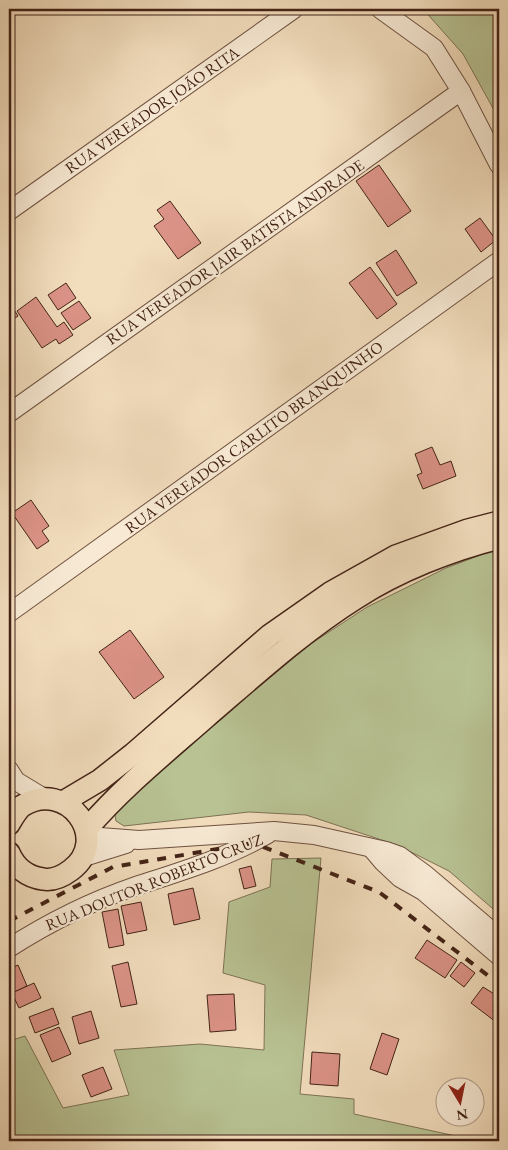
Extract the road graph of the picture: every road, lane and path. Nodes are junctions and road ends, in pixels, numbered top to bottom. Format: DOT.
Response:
graph roads {
  1 [pos="294,9"];
  2 [pos="380,9"];
  3 [pos="461,91"];
  4 [pos="499,165"];
  5 [pos="9,211"];
  6 [pos="499,261"];
  7 [pos="9,413"];
  8 [pos="499,522"];
  9 [pos="499,538"];
  10 [pos="9,613"];
  11 [pos="9,770"];
  12 [pos="54,800"];
  13 [pos="9,824"];
  14 [pos="274,831"];
  15 [pos="86,833"];
  16 [pos="139,840"];
  17 [pos="372,849"];
  18 [pos="9,853"];
  19 [pos="81,858"];
  20 [pos="44,880"];
  21 [pos="9,882"];
  22 [pos="499,937"];
  23 [pos="9,948"];
  24 [pos="499,956"];
  1 -- 5 [label="street, RUA VEREADOR JOÃO RITA"];
  2 -- 3 [label="street"];
  3 -- 4 [label="street"];
  3 -- 7 [label="street, RUA VEREADOR JAIR BATISTA ANDRADE"];
  6 -- 10 [label="street, RUA VEREADOR CARLITO BRANQUINHO"];
  8 -- 12 [label="main road"];
  9 -- 15 [label="main road"];
  11 -- 12 [label="street"];
  12 -- 13 [label="main road"];
  12 -- 15 [label="main road"];
  14 -- 16 [label="street, RUA DOUTOR ROBERTO CRUZ"];
  14 -- 17 [label="street, RUA DOUTOR ROBERTO CRUZ"];
  14 -- 23 [label="street, RUA DOUTOR ROBERTO CRUZ"];
  15 -- 16 [label="street, RUA DOUTOR ROBERTO CRUZ"];
  15 -- 19 [label="main road"];
  16 -- 19 [label="street, RUA DOUTOR ROBERTO CRUZ"];
  17 -- 22 [label="street, RUA DOUTOR ROBERTO CRUZ"];
  17 -- 24 [label="street"];
  18 -- 20 [label="main road"];
  19 -- 20 [label="main road"];
  20 -- 21 [label="main road"];
}
